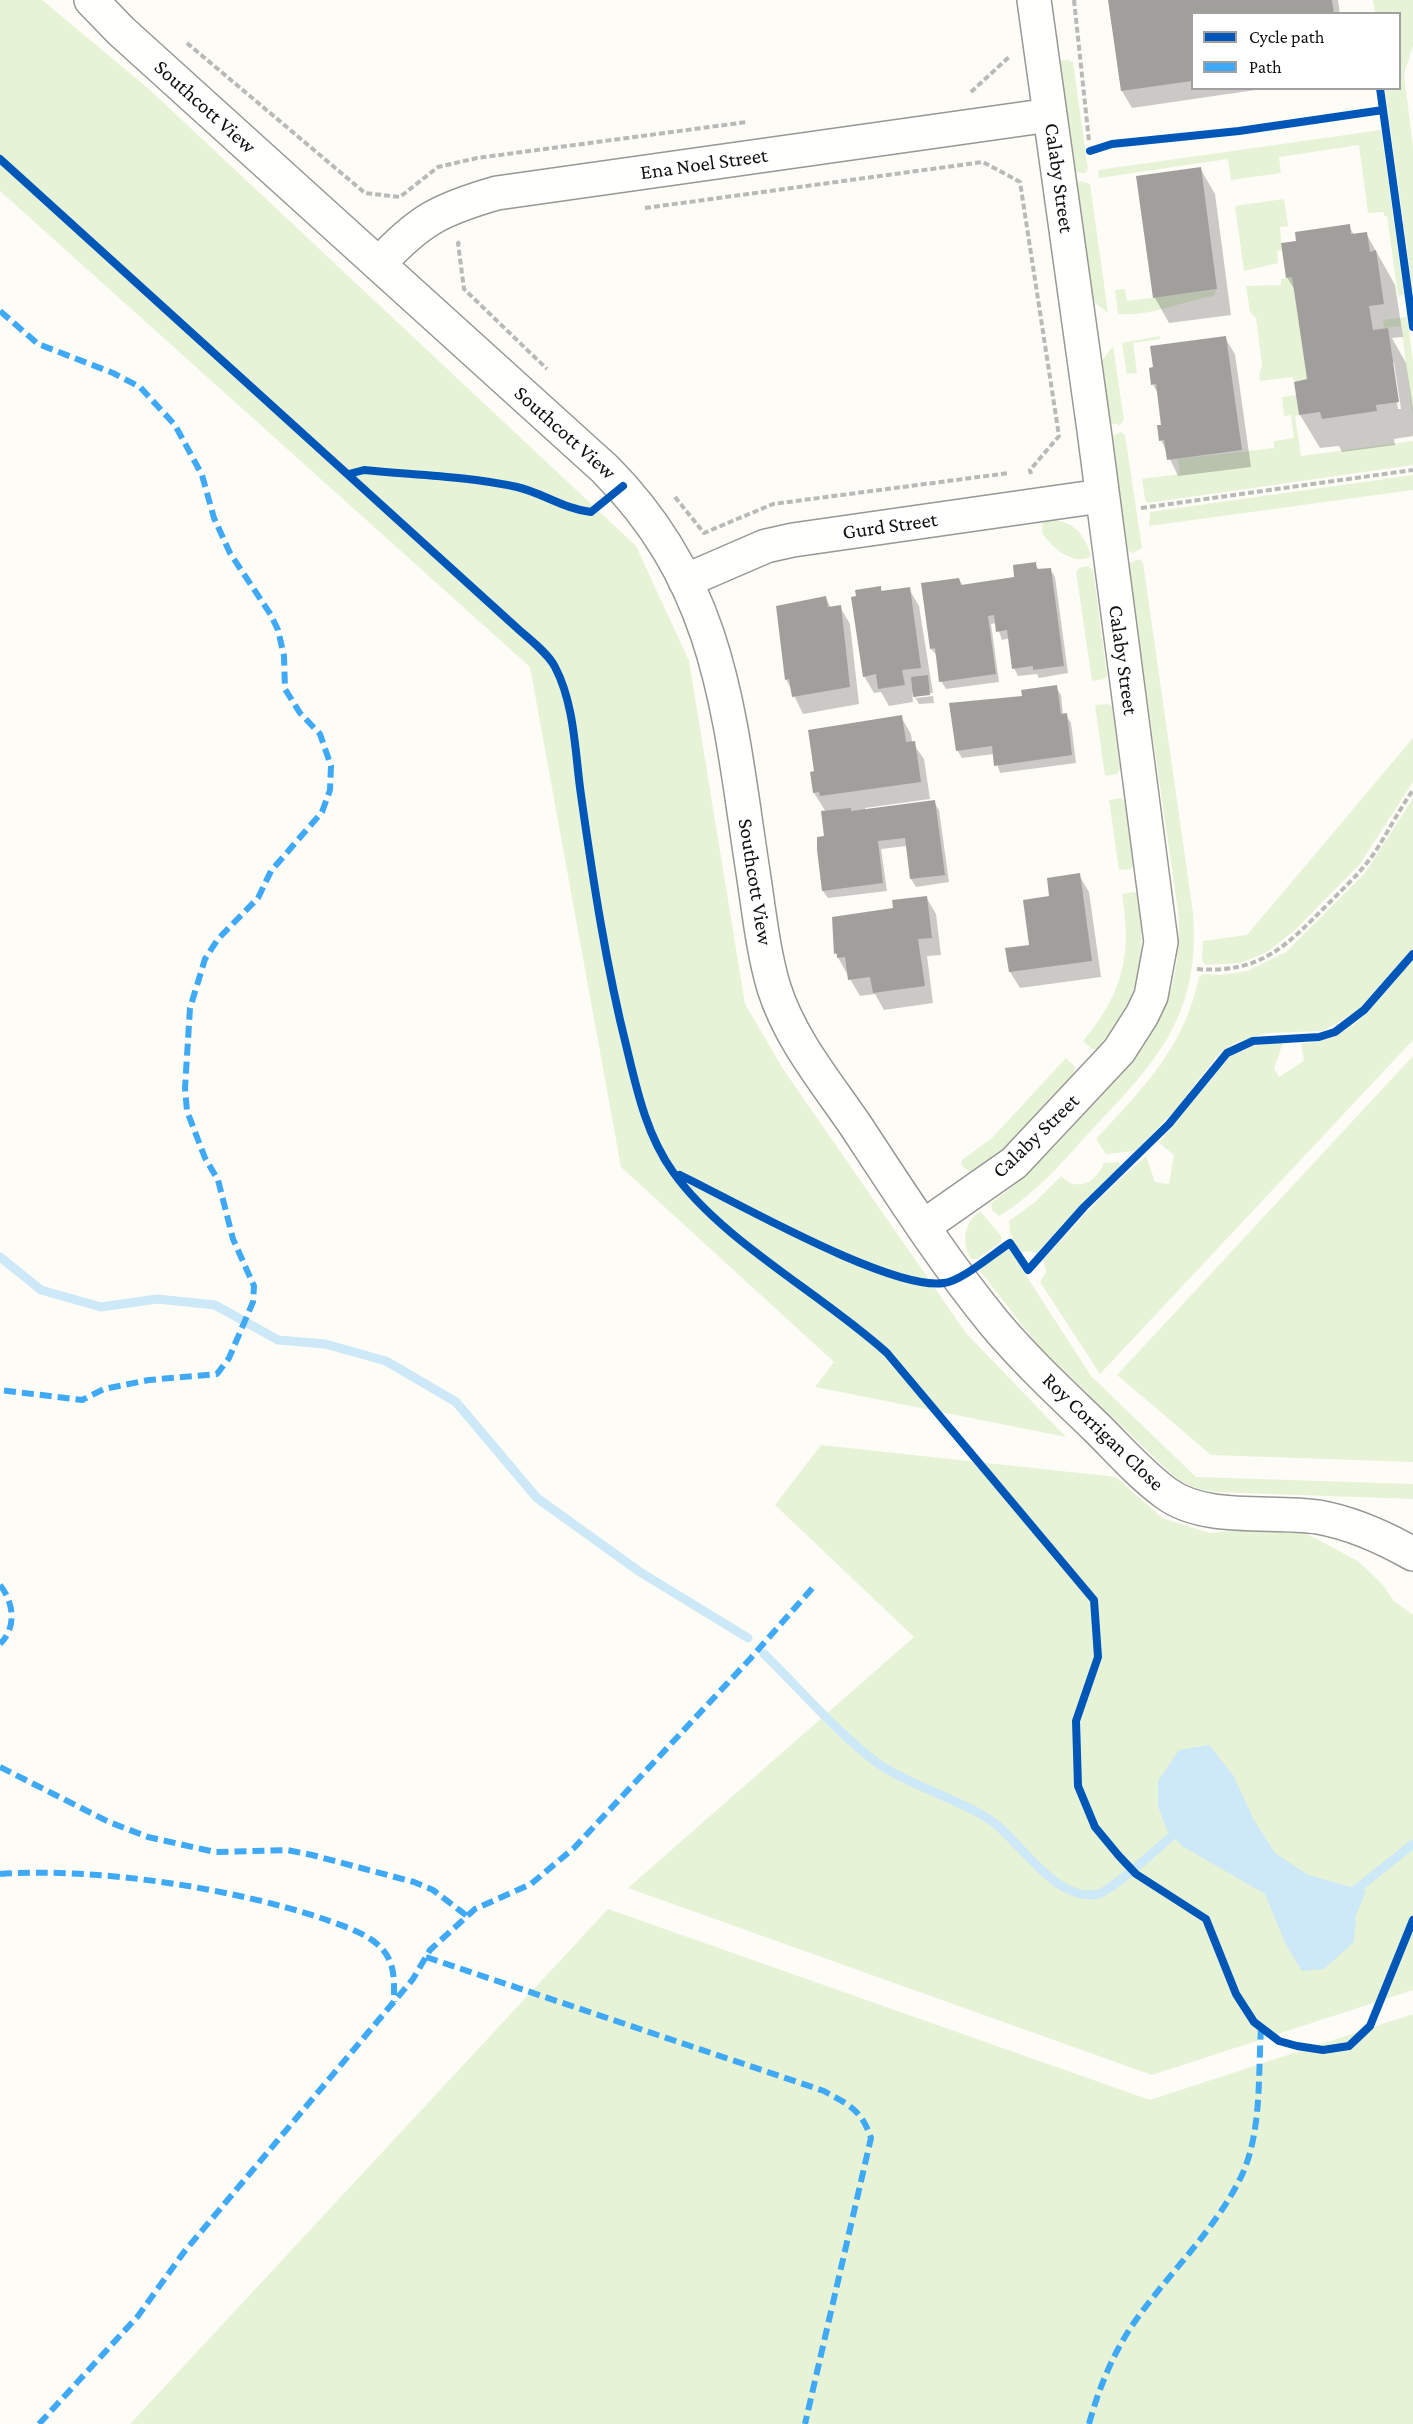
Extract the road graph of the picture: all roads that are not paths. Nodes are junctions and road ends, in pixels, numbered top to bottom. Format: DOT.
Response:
graph roads {
  1 [pos="91,0"];
  2 [pos="1034,0"];
  3 [pos="1050,115"];
  4 [pos="379,264"];
  5 [pos="1101,496"];
  6 [pos="685,581"];
  7 [pos="924,1226"];
  8 [pos="1413,1554"];
  1 -- 4 [label="street, Southcott View"];
  2 -- 3 [label="street, Calaby Street"];
  3 -- 4 [label="street, Ena Noel Street"];
  3 -- 5 [label="street, Calaby Street"];
  4 -- 6 [label="street, Southcott View"];
  5 -- 6 [label="street, Gurd Street"];
  5 -- 7 [label="street, Calaby Street"];
  6 -- 7 [label="street, Southcott View"];
  7 -- 8 [label="street, Roy Corrigan Close"];
}
